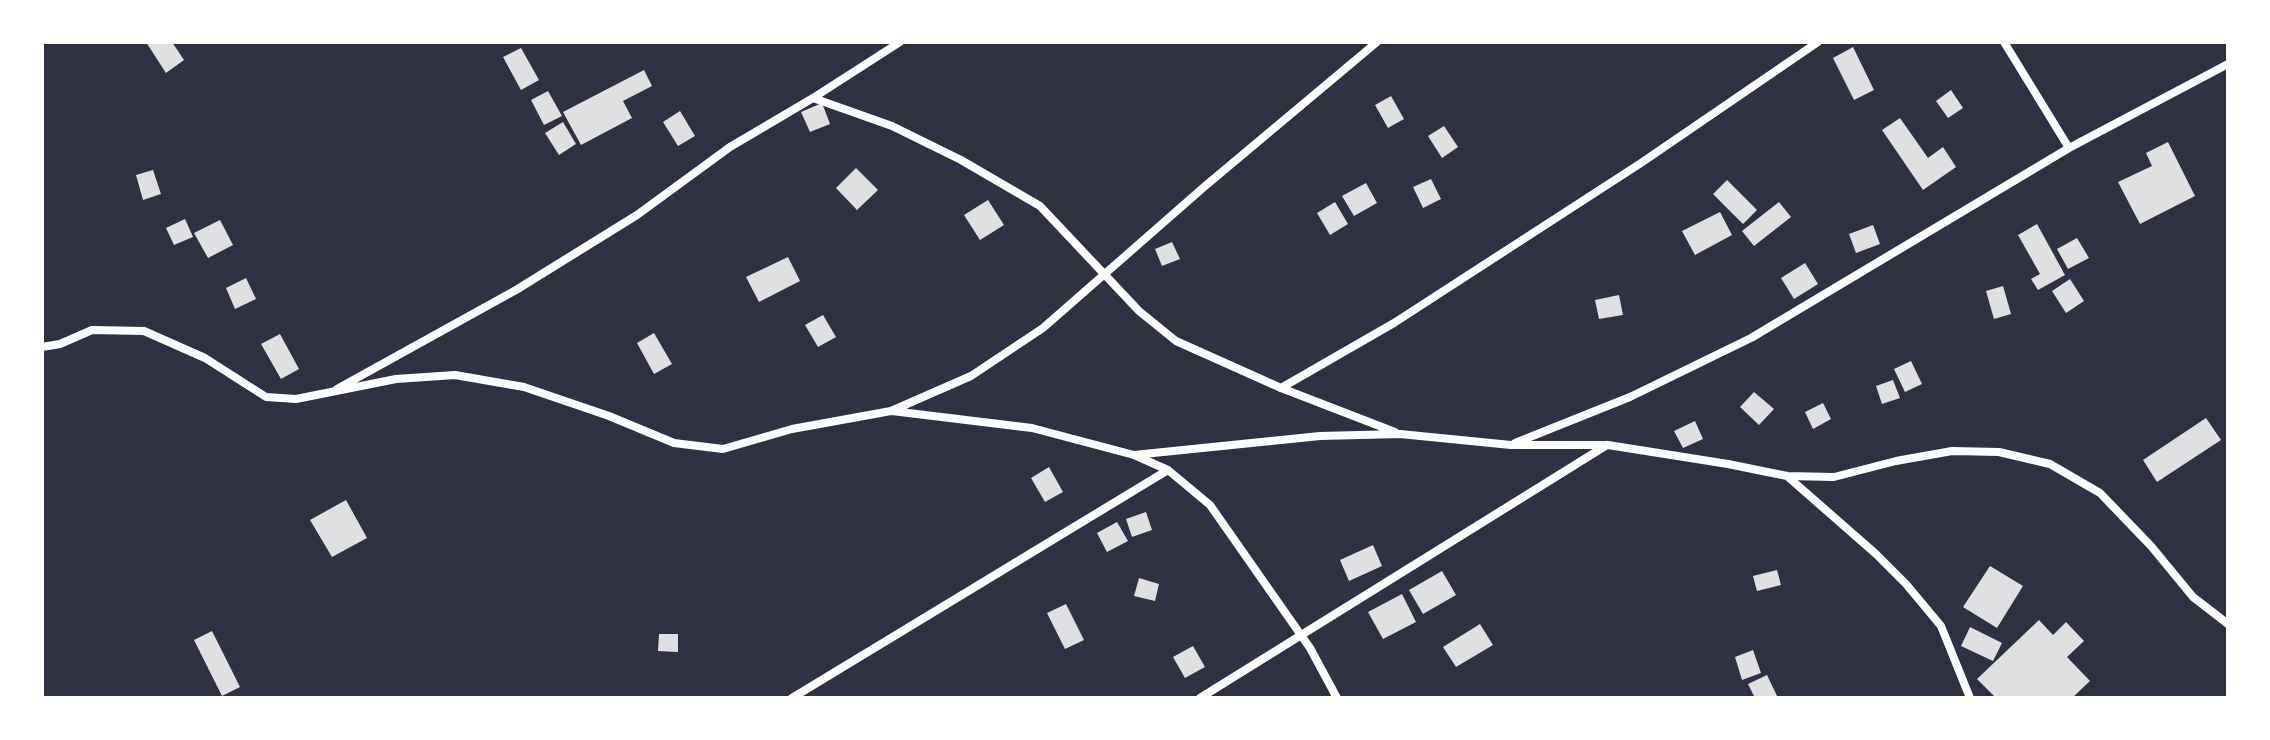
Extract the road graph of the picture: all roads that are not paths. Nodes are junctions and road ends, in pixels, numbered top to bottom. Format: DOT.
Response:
graph roads {
  1 [pos="900,42"];
  2 [pos="1377,42"];
  3 [pos="1818,42"];
  4 [pos="2004,42"];
  5 [pos="2228,64"];
  6 [pos="813,98"];
  7 [pos="2069,148"];
  8 [pos="1105,274"];
  9 [pos="42,347"];
  10 [pos="1281,388"];
  11 [pos="329,393"];
  12 [pos="891,411"];
  13 [pos="1400,434"];
  14 [pos="1511,445"];
  15 [pos="1608,445"];
  16 [pos="1134,455"];
  17 [pos="1168,470"];
  18 [pos="1787,476"];
  19 [pos="2228,624"];
  20 [pos="1301,636"];
  21 [pos="792,698"];
  22 [pos="1200,698"];
  23 [pos="1337,698"];
  24 [pos="1970,698"];
  1 -- 6 [label="street"];
  2 -- 8 [label="street"];
  3 -- 10 [label="street"];
  4 -- 7 [label="street"];
  5 -- 7 [label="street"];
  6 -- 8 [label="street"];
  6 -- 11 [label="street"];
  7 -- 14 [label="street"];
  8 -- 10 [label="street"];
  8 -- 12 [label="street"];
  9 -- 11 [label="street"];
  10 -- 13 [label="street"];
  11 -- 12 [label="street"];
  12 -- 16 [label="street"];
  13 -- 14 [label="street"];
  13 -- 16 [label="street"];
  14 -- 15 [label="street"];
  15 -- 18 [label="street"];
  15 -- 20 [label="street"];
  16 -- 17 [label="street"];
  17 -- 20 [label="street"];
  17 -- 21 [label="street"];
  18 -- 19 [label="street"];
  18 -- 24 [label="street"];
  20 -- 22 [label="street"];
  20 -- 23 [label="street"];
}
